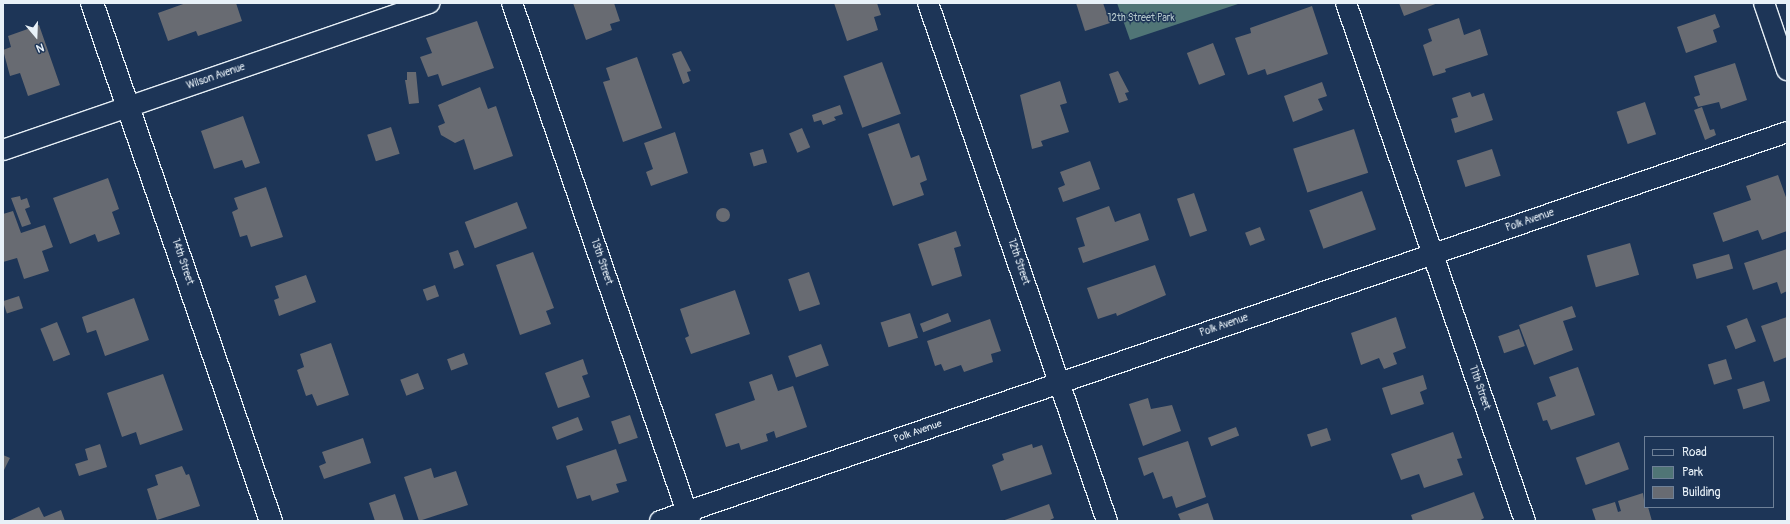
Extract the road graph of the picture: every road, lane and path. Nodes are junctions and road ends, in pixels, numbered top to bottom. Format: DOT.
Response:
graph roads {
  1 [pos="92,3"];
  2 [pos="429,3"];
  3 [pos="512,3"];
  4 [pos="928,3"];
  5 [pos="1346,3"];
  6 [pos="1764,3"];
  7 [pos="1787,70"];
  8 [pos="128,107"];
  9 [pos="1787,132"];
  10 [pos="3,150"];
  11 [pos="1434,254"];
  12 [pos="1060,383"];
  13 [pos="689,516"];
  14 [pos="271,521"];
  15 [pos="660,521"];
  16 [pos="1107,521"];
  17 [pos="1525,521"];
  1 -- 8 [label="street, 14th Street"];
  2 -- 8 [label="street, Wilson Avenue"];
  3 -- 13 [label="street, 13th Street"];
  4 -- 12 [label="street, 12th Street"];
  5 -- 11 [label="street, 11th Street"];
  6 -- 7 [label="street"];
  8 -- 10 [label="street, Wilson Avenue"];
  8 -- 14 [label="street, 14th Street"];
  9 -- 11 [label="street, Polk Avenue"];
  11 -- 12 [label="street, Polk Avenue"];
  11 -- 17 [label="street, 11th Street"];
  12 -- 13 [label="street, Polk Avenue"];
  12 -- 16 [label="street, 12th Street"];
  13 -- 15 [label="street, Polk Avenue"];
}
